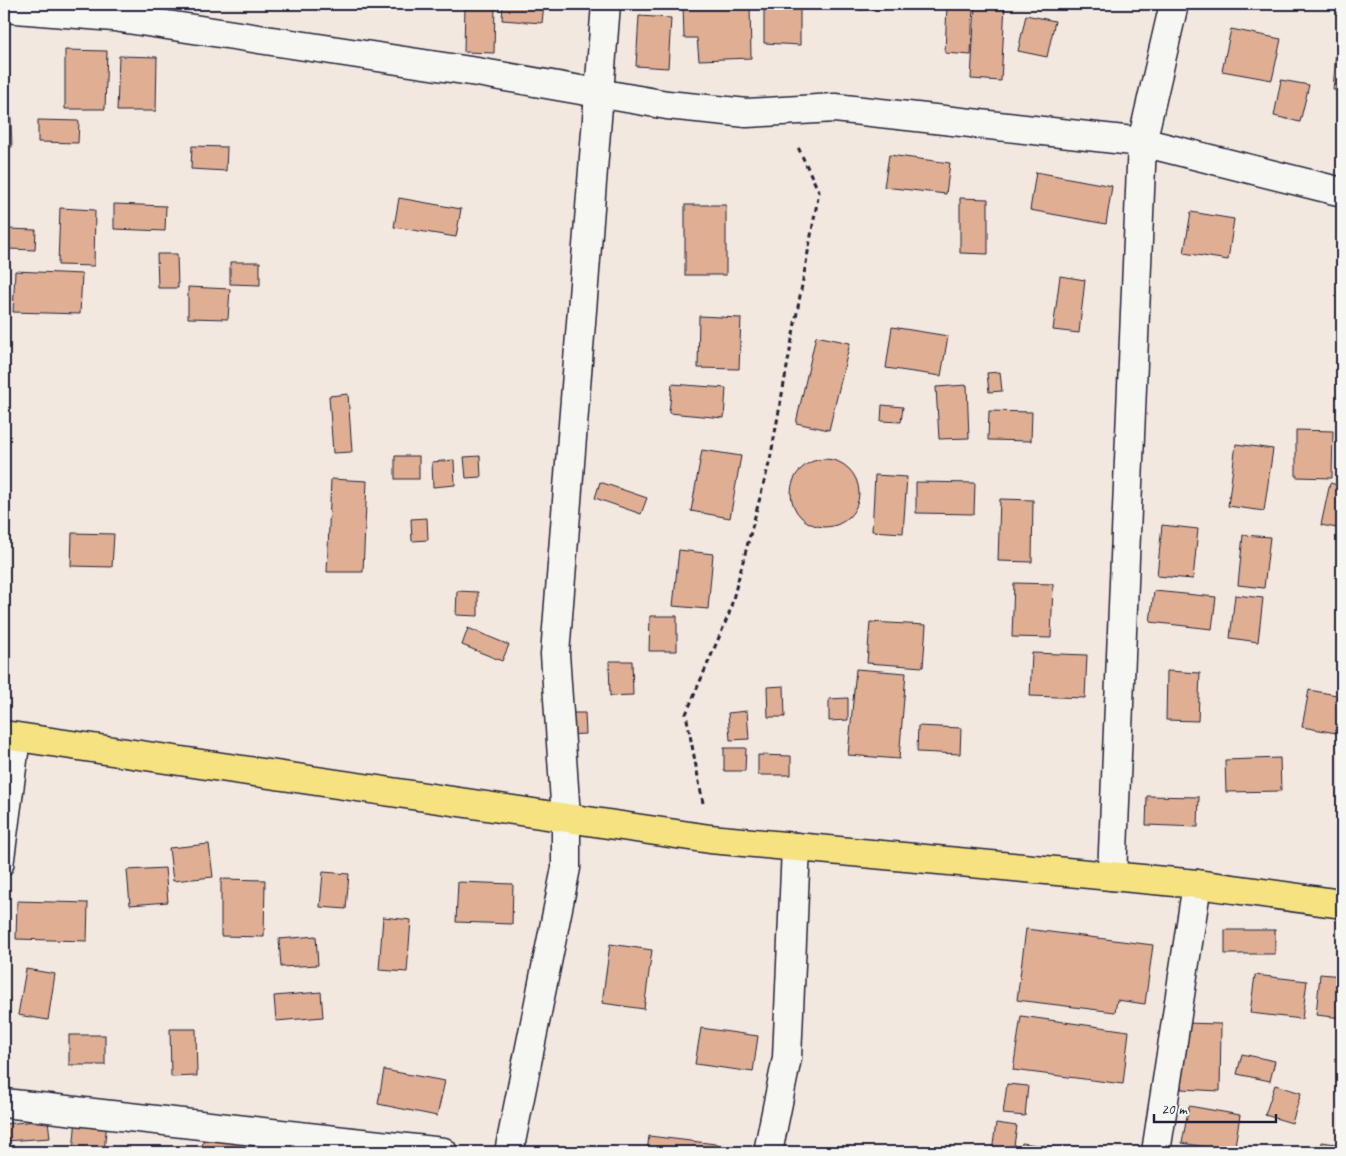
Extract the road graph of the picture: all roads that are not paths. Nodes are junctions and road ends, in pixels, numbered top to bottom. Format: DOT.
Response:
graph roads {
  1 [pos="606,4"];
  2 [pos="1174,4"];
  3 [pos="4,8"];
  4 [pos="600,93"];
  5 [pos="1142,142"];
  6 [pos="1342,192"];
  7 [pos="12,737"];
  8 [pos="566,817"];
  9 [pos="796,847"];
  10 [pos="4,866"];
  11 [pos="1112,876"];
  12 [pos="1197,884"];
  13 [pos="1342,904"];
  14 [pos="4,1103"];
  15 [pos="443,1152"];
  16 [pos="509,1152"];
  17 [pos="768,1152"];
  18 [pos="1156,1152"];
  1 -- 4 [label="street"];
  2 -- 5 [label="street"];
  3 -- 4 [label="street"];
  4 -- 5 [label="street"];
  4 -- 8 [label="street"];
  5 -- 6 [label="street"];
  5 -- 11 [label="street"];
  7 -- 8 [label="main road"];
  7 -- 10 [label="lane"];
  8 -- 9 [label="main road"];
  8 -- 16 [label="street"];
  9 -- 11 [label="main road"];
  9 -- 17 [label="street"];
  11 -- 12 [label="main road"];
  12 -- 13 [label="main road"];
  12 -- 18 [label="street"];
  14 -- 15 [label="street"];
}
